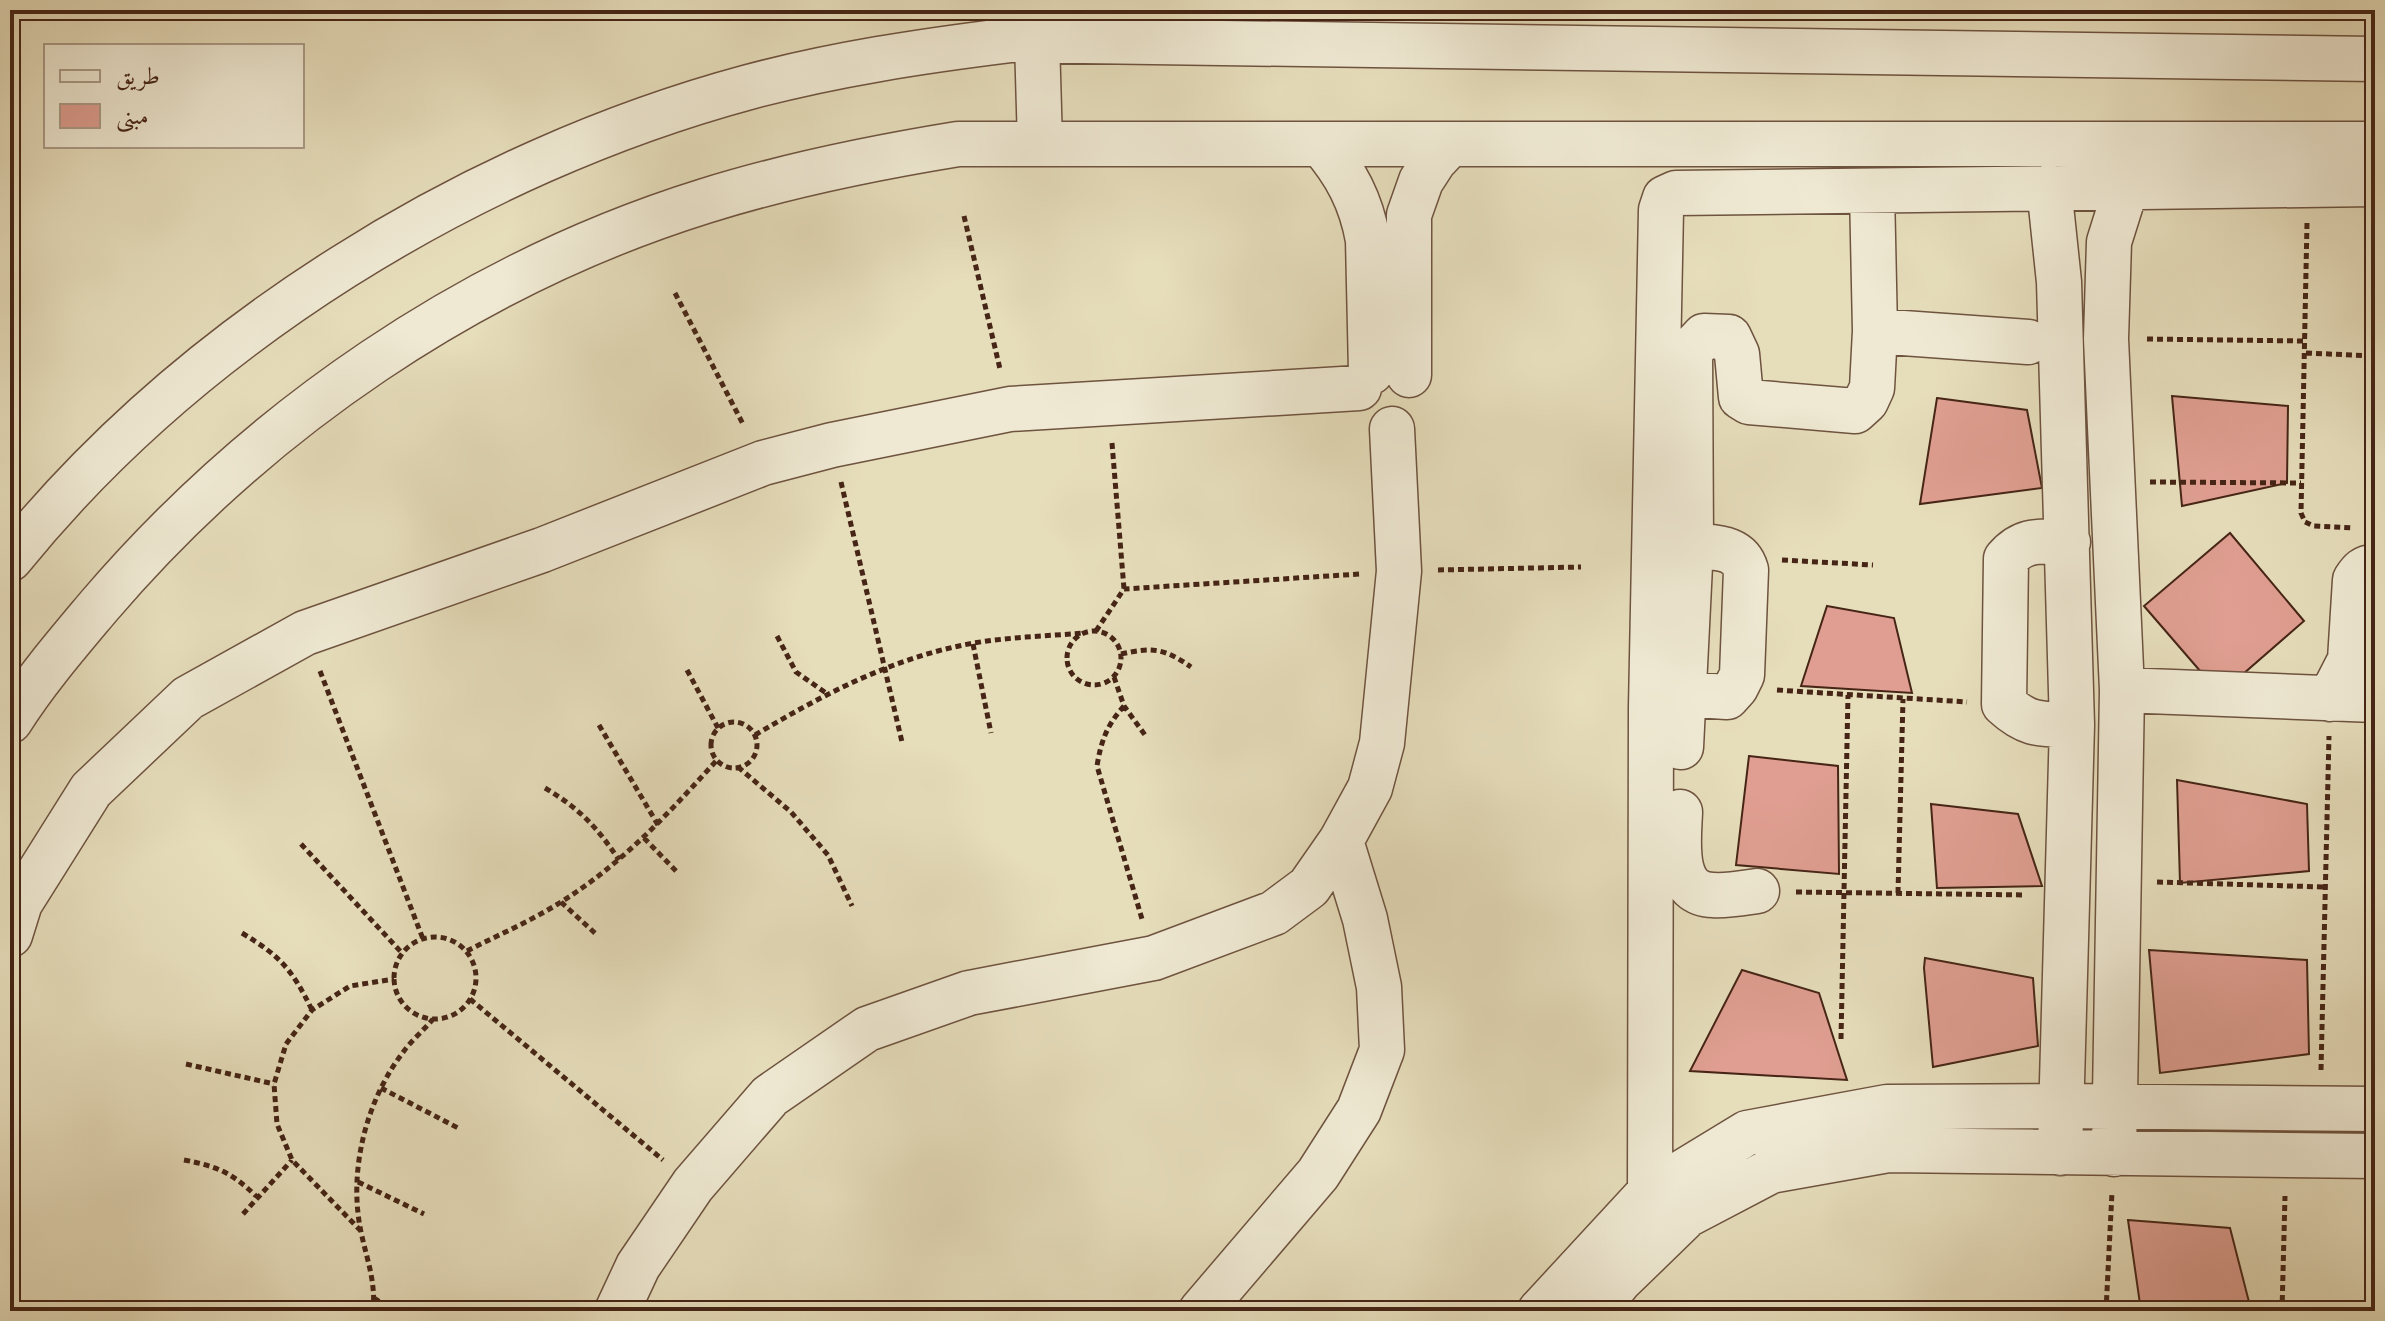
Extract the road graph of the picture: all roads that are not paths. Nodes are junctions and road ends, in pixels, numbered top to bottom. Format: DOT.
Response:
graph roads {
  1 [pos="1037,41"];
  2 [pos="2375,59"];
  3 [pos="1040,144"];
  4 [pos="1321,144"];
  5 [pos="1450,144"];
  6 [pos="2375,144"];
  7 [pos="2375,184"];
  8 [pos="2049,187"];
  9 [pos="2126,188"];
  10 [pos="1872,191"];
  11 [pos="1875,331"];
  12 [pos="2028,342"];
  13 [pos="1380,378"];
  14 [pos="2068,542"];
  15 [pos="1691,545"];
  16 [pos="2367,548"];
  17 [pos="10,559"];
  18 [pos="2122,690"];
  19 [pos="1682,694"];
  20 [pos="2330,699"];
  21 [pos="2375,700"];
  22 [pos="10,721"];
  23 [pos="2072,725"];
  24 [pos="1341,841"];
  25 [pos="1757,891"];
  26 [pos="10,935"];
  27 [pos="2061,1106"];
  28 [pos="2114,1107"];
  29 [pos="2375,1109"];
  30 [pos="2060,1153"];
  31 [pos="2114,1154"];
  32 [pos="2375,1156"];
  33 [pos="1650,1192"];
  34 [pos="1598,1309"];
  35 [pos="617,1311"];
  36 [pos="1201,1311"];
  37 [pos="1540,1311"];
  1 -- 2 [label="street"];
  1 -- 3 [label="street"];
  1 -- 17 [label="street"];
  3 -- 4 [label="street"];
  3 -- 22 [label="street"];
  4 -- 5 [label="street"];
  4 -- 13 [label="street"];
  5 -- 6 [label="street"];
  5 -- 13 [label="street"];
  7 -- 9 [label="street"];
  8 -- 9 [label="street"];
  8 -- 10 [label="street"];
  8 -- 14 [label="street"];
  9 -- 18 [label="street"];
  10 -- 11 [label="street"];
  10 -- 33 [label="street"];
  11 -- 12 [label="street"];
  11 -- 15 [label="street"];
  13 -- 24 [label="street"];
  13 -- 26 [label="street"];
  14 -- 23 [label="street"];
  14 -- 23 [label="street"];
  15 -- 19 [label="street"];
  15 -- 19 [label="street"];
  16 -- 20 [label="street"];
  18 -- 20 [label="street"];
  18 -- 28 [label="street"];
  19 -- 25 [label="street"];
  20 -- 21 [label="street"];
  23 -- 27 [label="street"];
  24 -- 35 [label="street"];
  24 -- 36 [label="street"];
  27 -- 28 [label="street"];
  27 -- 30 [label="street"];
  27 -- 33 [label="street"];
  28 -- 29 [label="street"];
  28 -- 31 [label="street"];
  30 -- 31 [label="street"];
  30 -- 34 [label="street"];
  31 -- 32 [label="street"];
  33 -- 37 [label="street"];
}
